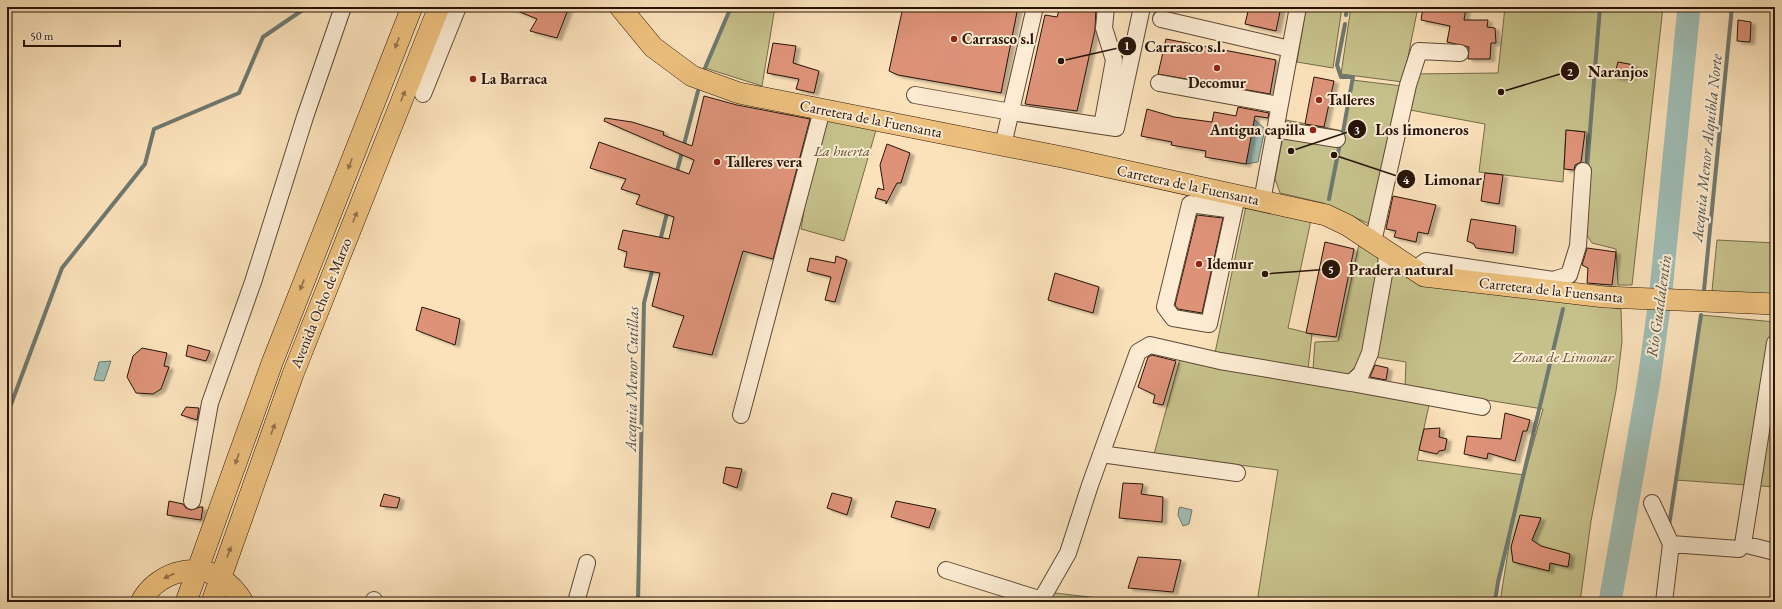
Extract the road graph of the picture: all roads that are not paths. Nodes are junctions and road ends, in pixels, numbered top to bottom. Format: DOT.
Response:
graph roads {
  1 [pos="343,7"];
  2 [pos="412,7"];
  3 [pos="439,7"];
  4 [pos="458,7"];
  5 [pos="620,7"];
  6 [pos="1106,7"];
  7 [pos="1142,7"];
  8 [pos="1298,7"];
  9 [pos="1161,20"];
  10 [pos="1029,32"];
  11 [pos="1290,49"];
  12 [pos="1460,53"];
  13 [pos="1159,83"];
  14 [pos="423,94"];
  15 [pos="915,95"];
  16 [pos="1013,102"];
  17 [pos="1279,105"];
  18 [pos="822,110"];
  19 [pos="1102,126"];
  20 [pos="1275,128"];
  21 [pos="1337,139"];
  22 [pos="1003,145"];
  23 [pos="1583,171"];
  24 [pos="1262,201"];
  25 [pos="1236,203"];
  26 [pos="1380,247"];
  27 [pos="1414,270"];
  28 [pos="1775,304"];
  29 [pos="1775,343"];
  30 [pos="1351,383"];
  31 [pos="1482,407"];
  32 [pos="741,415"];
  33 [pos="1101,454"];
  34 [pos="1237,473"];
  35 [pos="192,501"];
  36 [pos="1652,503"];
  37 [pos="1671,544"];
  38 [pos="1743,544"];
  39 [pos="1775,552"];
  40 [pos="587,563"];
  41 [pos="197,570"];
  42 [pos="946,570"];
  43 [pos="219,577"];
  44 [pos="1041,601"];
  45 [pos="141,602"];
  46 [pos="186,602"];
  47 [pos="212,602"];
  48 [pos="243,602"];
  49 [pos="576,602"];
  50 [pos="1664,602"];
  1 -- 35 [label="street"];
  2 -- 41 [label="main road, Avenida Ocho de Marzo, one-way"];
  43 -- 3 [label="main road, Avenida Ocho de Marzo, one-way"];
  4 -- 14 [label="street"];
  5 -- 18 [label="main road, Carretera de la Fuensanta"];
  6 -- 19 [label="street"];
  7 -- 19 [label="street"];
  8 -- 11 [label="street"];
  9 -- 11 [label="street"];
  10 -- 16 [label="street"];
  11 -- 17 [label="street"];
  12 -- 26 [label="street"];
  13 -- 17 [label="street"];
  15 -- 16 [label="street"];
  16 -- 19 [label="street"];
  16 -- 22 [label="street"];
  17 -- 20 [label="street"];
  18 -- 22 [label="main road, Carretera de la Fuensanta"];
  18 -- 32 [label="street"];
  20 -- 21 [label="street"];
  20 -- 24 [label="street"];
  22 -- 25 [label="main road, Carretera de la Fuensanta"];
  23 -- 27 [label="street"];
  24 -- 25 [label="main road, Carretera de la Fuensanta"];
  24 -- 26 [label="main road, Carretera de la Fuensanta"];
  25 -- 25 [label="street"];
  26 -- 27 [label="main road, Carretera de la Fuensanta"];
  26 -- 30 [label="street"];
  27 -- 28 [label="main road, Carretera de la Fuensanta"];
  29 -- 38 [label="street"];
  30 -- 31 [label="street"];
  30 -- 33 [label="street"];
  33 -- 34 [label="street"];
  33 -- 44 [label="street"];
  36 -- 37 [label="street"];
  37 -- 38 [label="street"];
  37 -- 50 [label="street"];
  38 -- 39 [label="street"];
  40 -- 49 [label="street"];
  41 -- 43 [label="main road"];
  41 -- 45 [label="main road, one-way"];
  41 -- 46 [label="main road, Avenida Ocho de Marzo"];
  42 -- 44 [label="street"];
  43 -- 47 [label="main road, Avenida Ocho de Marzo"];
  43 -- 48 [label="main road"];
}
